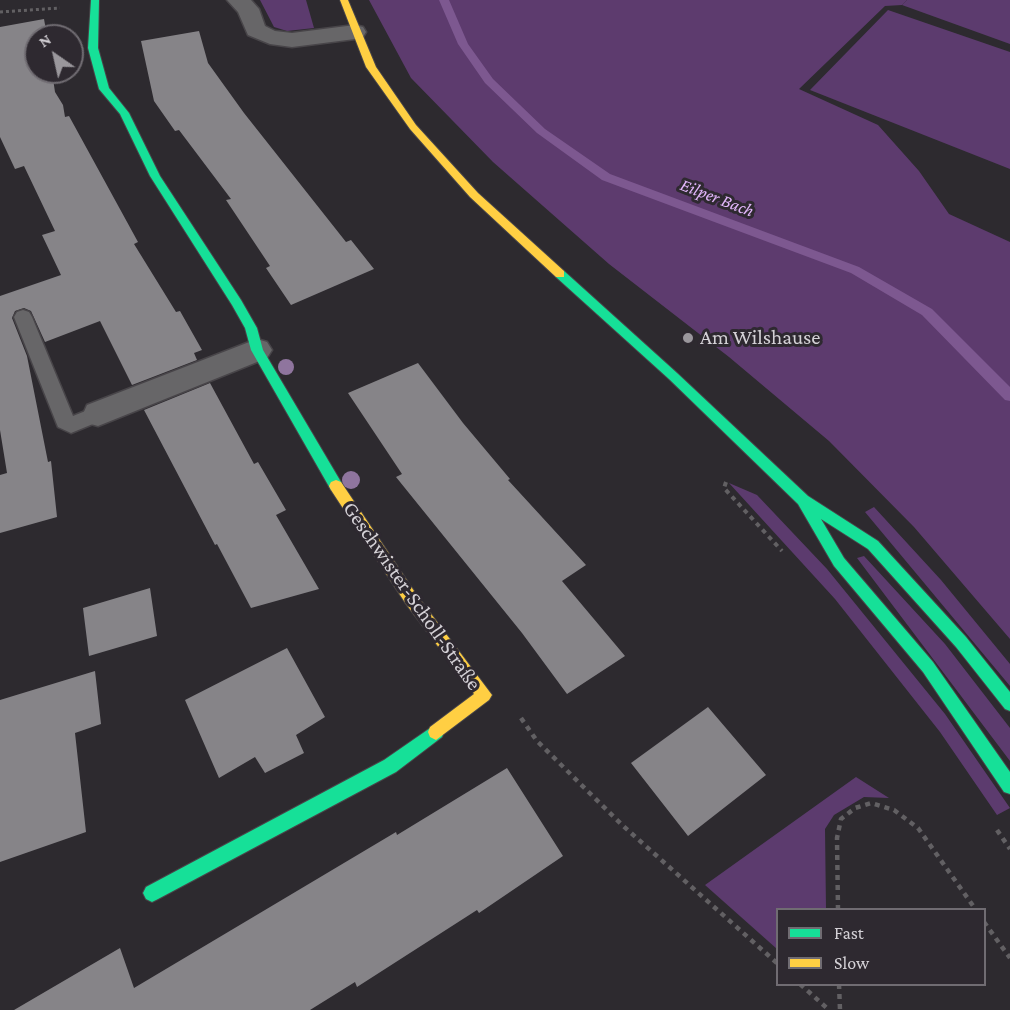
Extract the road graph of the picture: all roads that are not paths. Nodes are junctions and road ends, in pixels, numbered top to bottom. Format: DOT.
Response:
graph roads {
  1 [pos="238,0"];
  2 [pos="344,0"];
  3 [pos="94,2"];
  4 [pos="355,32"];
  5 [pos="23,317"];
  6 [pos="257,350"];
  7 [pos="98,414"];
  8 [pos="803,500"];
  9 [pos="1010,704"];
  10 [pos="1010,786"];
  11 [pos="152,893"];
  1 -- 4 [label="street"];
  2 -- 4 [label="street"];
  3 -- 6 [label="street, Geschwister-Scholl-Straße"];
  4 -- 8 [label="street"];
  5 -- 7 [label="lane"];
  6 -- 7 [label="street"];
  6 -- 11 [label="street, Geschwister-Scholl-Straße"];
  8 -- 9 [label="street"];
  8 -- 10 [label="street"];
}
